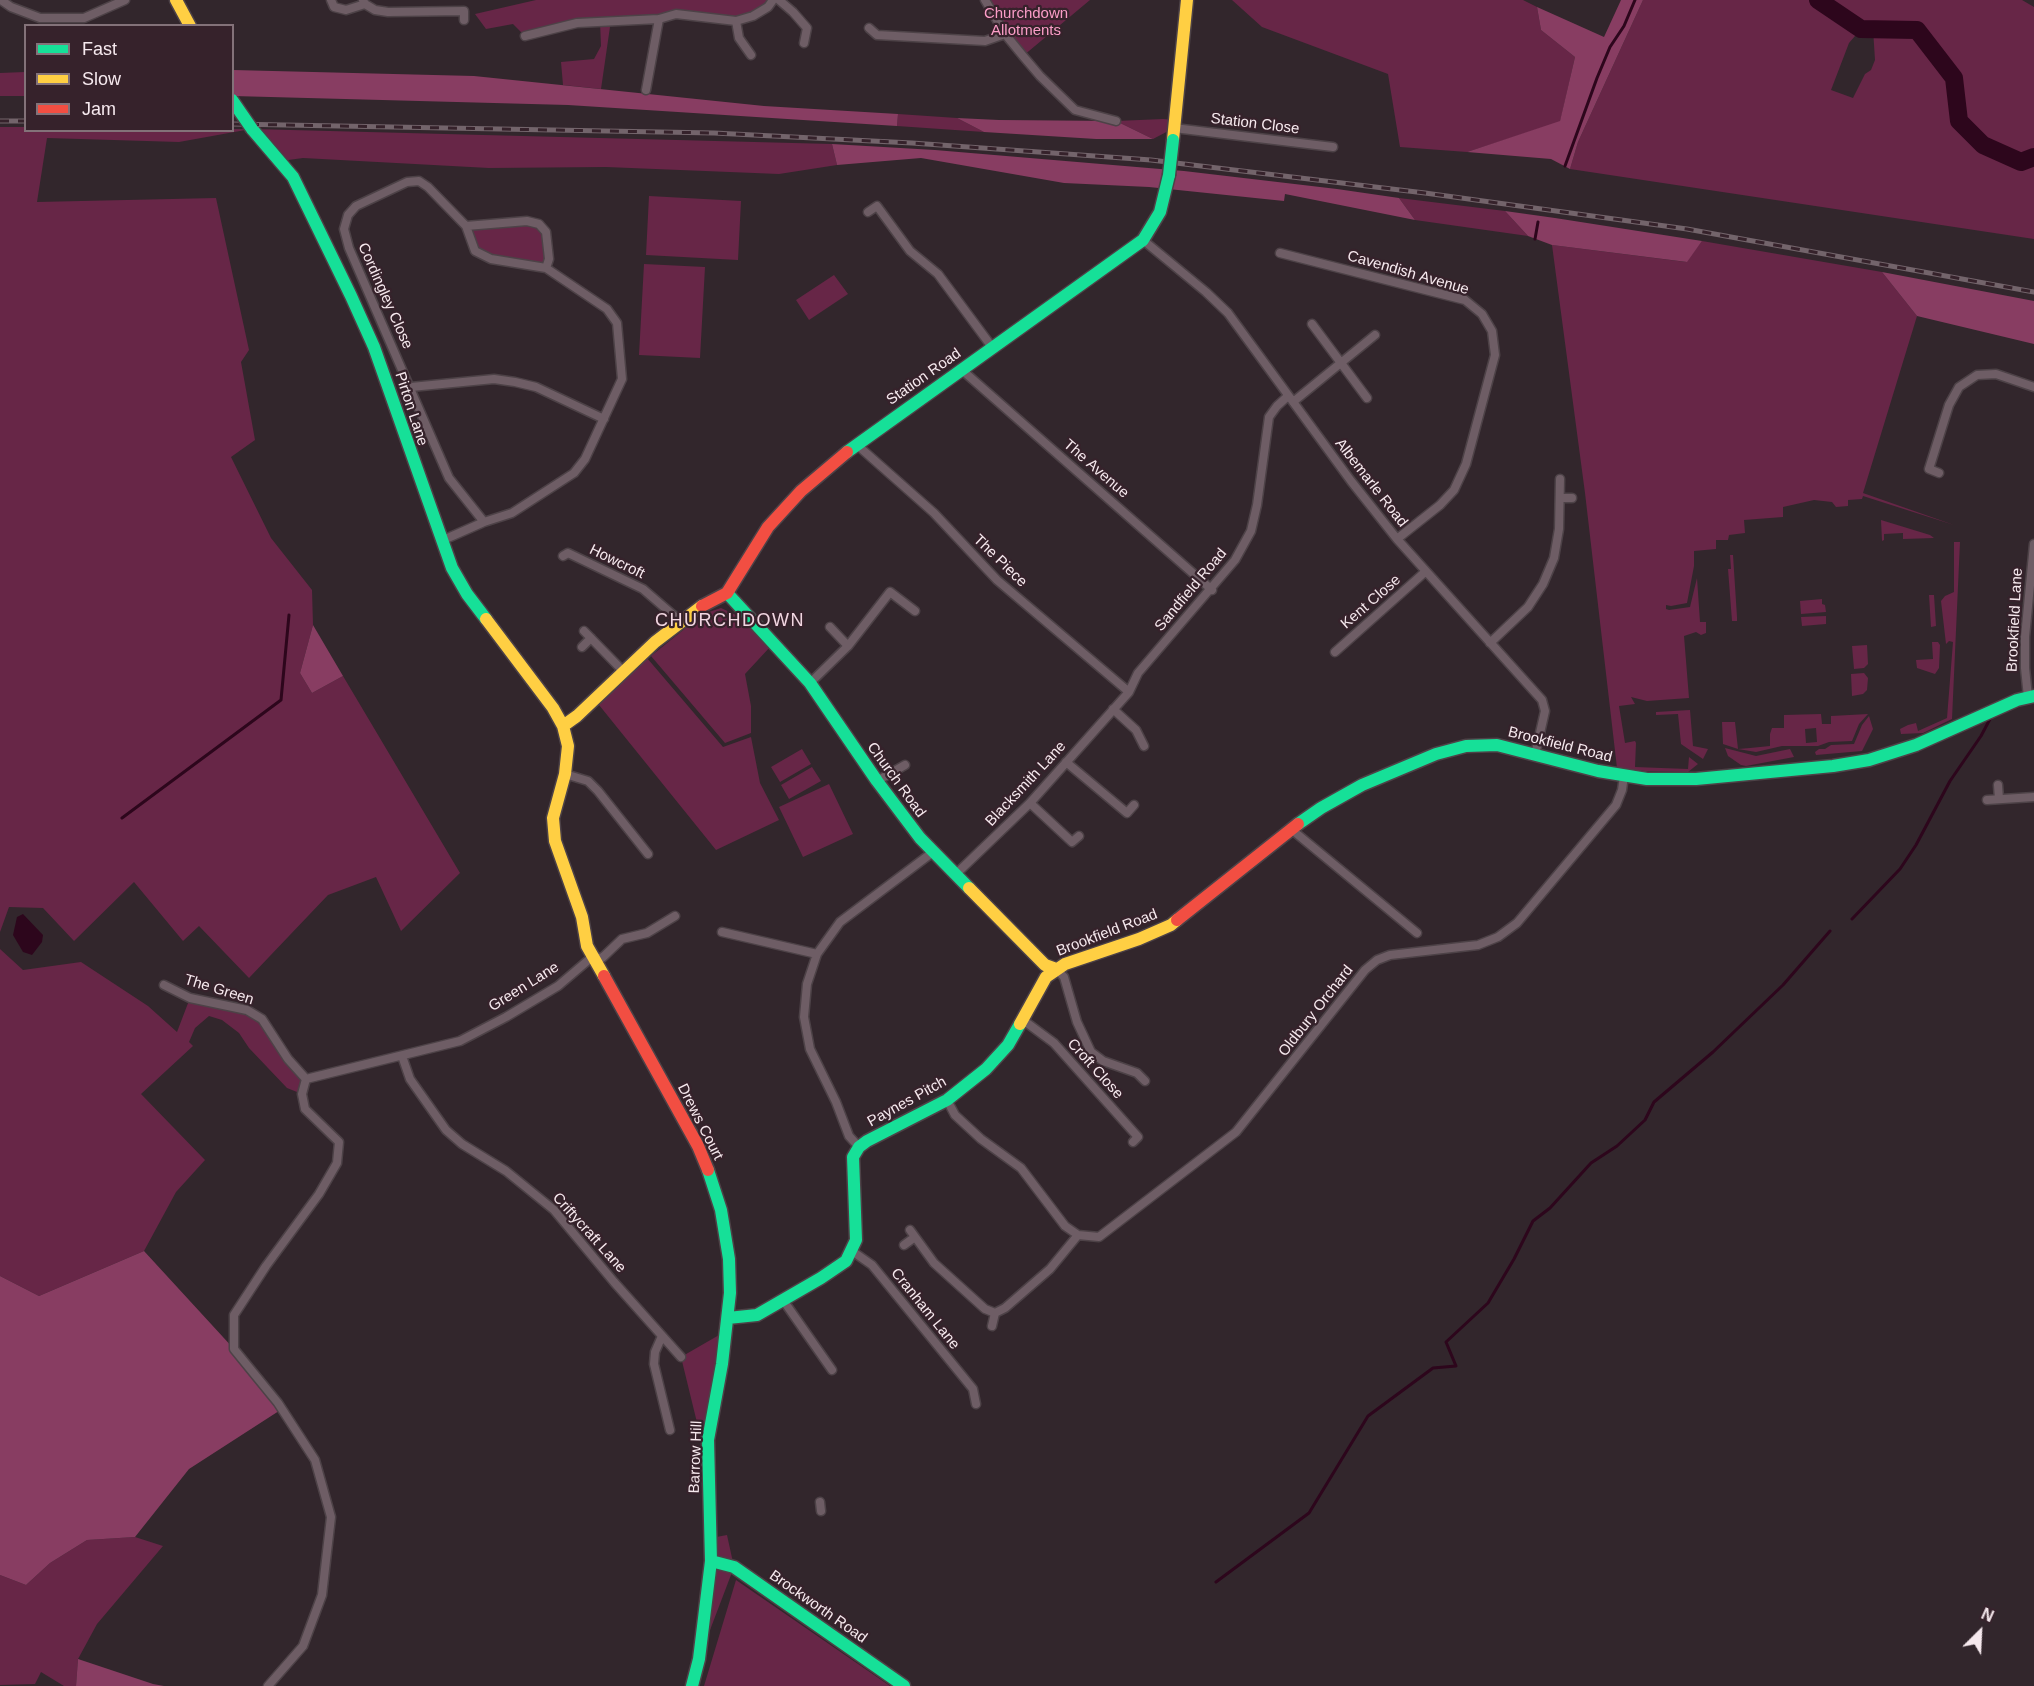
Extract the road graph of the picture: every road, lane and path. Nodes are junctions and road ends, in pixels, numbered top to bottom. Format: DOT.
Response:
graph roads {
  1 [pos="1,0"];
  2 [pos="125,0"];
  3 [pos="176,0"];
  4 [pos="331,0"];
  5 [pos="773,0"];
  6 [pos="778,0"];
  7 [pos="985,0"];
  8 [pos="1187,0"];
  9 [pos="364,2"];
  10 [pos="659,19"];
  11 [pos="464,20"];
  12 [pos="736,21"];
  13 [pos="189,24"];
  14 [pos="869,28"];
  15 [pos="1005,34"];
  16 [pos="525,36"];
  17 [pos="804,43"];
  18 [pos="750,55"];
  19 [pos="646,90"];
  20 [pos="234,103"];
  21 [pos="1116,121"];
  22 [pos="1174,134"];
  23 [pos="1333,147"];
  24 [pos="868,213"];
  25 [pos="466,226"];
  26 [pos="1143,240"];
  27 [pos="1280,253"];
  28 [pos="546,268"];
  29 [pos="1312,324"];
  30 [pos="1375,335"];
  31 [pos="992,348"];
  32 [pos="1342,362"];
  33 [pos="962,369"];
  34 [pos="411,387"];
  35 [pos="2034,387"];
  36 [pos="1367,398"];
  37 [pos="1291,399"];
  38 [pos="604,418"];
  39 [pos="856,444"];
  40 [pos="1939,473"];
  41 [pos="1560,479"];
  42 [pos="1560,498"];
  43 [pos="1572,498"];
  44 [pos="484,522"];
  45 [pos="1397,539"];
  46 [pos="441,542"];
  47 [pos="570,544"];
  48 [pos="2034,544"];
  49 [pos="1425,572"];
  50 [pos="1212,590"];
  51 [pos="727,593"];
  52 [pos="915,611"];
  53 [pos="680,621"];
  54 [pos="830,627"];
  55 [pos="584,631"];
  56 [pos="591,638"];
  57 [pos="1490,643"];
  58 [pos="848,646"];
  59 [pos="582,647"];
  60 [pos="1335,652"];
  61 [pos="624,672"];
  62 [pos="810,683"];
  63 [pos="1129,692"];
  64 [pos="2031,696"];
  65 [pos="1113,709"];
  66 [pos="563,726"];
  67 [pos="1144,746"];
  68 [pos="1535,755"];
  69 [pos="1066,762"];
  70 [pos="905,765"];
  71 [pos="565,774"];
  72 [pos="1624,776"];
  73 [pos="877,781"];
  74 [pos="1998,785"];
  75 [pos="2034,797"];
  76 [pos="1999,799"];
  77 [pos="1987,800"];
  78 [pos="1030,803"];
  79 [pos="1134,805"];
  80 [pos="1291,829"];
  81 [pos="1064,849"];
  82 [pos="933,852"];
  83 [pos="648,854"];
  84 [pos="956,874"];
  85 [pos="675,916"];
  86 [pos="722,932"];
  87 [pos="1418,933"];
  88 [pos="817,954"];
  89 [pos="592,957"];
  90 [pos="1056,969"];
  91 [pos="164,985"];
  92 [pos="1023,1020"];
  93 [pos="402,1056"];
  94 [pos="306,1079"];
  95 [pos="1145,1081"];
  96 [pos="947,1100"];
  97 [pos="1133,1142"];
  98 [pos="859,1147"];
  99 [pos="1078,1235"];
  100 [pos="904,1245"];
  101 [pos="852,1251"];
  102 [pos="783,1300"];
  103 [pos="995,1313"];
  104 [pos="728,1318"];
  105 [pos="992,1326"];
  106 [pos="662,1336"];
  107 [pos="681,1357"];
  108 [pos="832,1370"];
  109 [pos="976,1404"];
  110 [pos="670,1430"];
  111 [pos="711,1561"];
  112 [pos="268,1686"];
  113 [pos="692,1686"];
  114 [pos="904,1686"];
  1 -- 2 [label="street"];
  3 -- 13 [label="street"];
  4 -- 9 [label="street"];
  5 -- 12 [label="street"];
  6 -- 17 [label="street"];
  7 -- 15 [label="street"];
  8 -- 22 [label="street, Station Road"];
  9 -- 11 [label="street"];
  10 -- 12 [label="street"];
  10 -- 16 [label="street"];
  10 -- 19 [label="street"];
  12 -- 18 [label="street"];
  14 -- 15 [label="street"];
  15 -- 21 [label="street"];
  20 -- 46 [label="street, Pirton Lane, bridge"];
  22 -- 23 [label="street, Station Close"];
  22 -- 26 [label="street, Station Road, bridge"];
  24 -- 31 [label="street"];
  25 -- 28 [label="street, Cordingley Close"];
  25 -- 28 [label="street"];
  25 -- 34 [label="street, Cordingley Close"];
  26 -- 31 [label="street, Station Road"];
  26 -- 37 [label="street, Albemarle Road"];
  27 -- 45 [label="street, Cavendish Avenue"];
  28 -- 38 [label="street, Cordingley Close"];
  29 -- 32 [label="street"];
  30 -- 32 [label="street, Sandfield Road"];
  31 -- 33 [label="street, Station Road"];
  32 -- 36 [label="street"];
  32 -- 37 [label="street, Sandfield Road"];
  33 -- 39 [label="street, Station Road"];
  33 -- 50 [label="street, The Avenue"];
  34 -- 38 [label="street"];
  34 -- 44 [label="street, Cordingley Close"];
  35 -- 40 [label="street"];
  37 -- 45 [label="street, Albemarle Road"];
  37 -- 50 [label="street, Sandfield Road"];
  38 -- 44 [label="street, Cordingley Close"];
  39 -- 51 [label="street, Station Road"];
  39 -- 63 [label="street, The Piece"];
  41 -- 42 [label="street"];
  42 -- 43 [label="street"];
  42 -- 57 [label="street"];
  44 -- 46 [label="street, Cordingley Close"];
  45 -- 49 [label="street, Albemarle Road"];
  46 -- 66 [label="street, Pirton Lane"];
  47 -- 53 [label="street, Howcroft"];
  48 -- 64 [label="street, Brookfield Lane"];
  49 -- 57 [label="street, Albemarle Road"];
  49 -- 60 [label="street, Kent Close"];
  50 -- 63 [label="street, Sandfield Road"];
  51 -- 53 [label="street"];
  51 -- 62 [label="street, Church Road"];
  52 -- 58 [label="street"];
  53 -- 61 [label="street"];
  54 -- 58 [label="street"];
  55 -- 56 [label="street"];
  56 -- 59 [label="street"];
  56 -- 61 [label="street"];
  57 -- 68 [label="street, Albemarle Road"];
  58 -- 62 [label="street"];
  61 -- 66 [label="street"];
  62 -- 73 [label="street, Church Road"];
  63 -- 65 [label="street, Blacksmith Lane"];
  64 -- 72 [label="street, Brookfield Road"];
  65 -- 67 [label="street"];
  65 -- 69 [label="street, Blacksmith Lane"];
  66 -- 71 [label="street"];
  68 -- 72 [label="street, Brookfield Road"];
  68 -- 80 [label="street, Brookfield Road"];
  69 -- 78 [label="street, Blacksmith Lane"];
  69 -- 79 [label="street"];
  70 -- 73 [label="street"];
  71 -- 83 [label="street"];
  71 -- 89 [label="street"];
  72 -- 99 [label="street, Oldbury Orchard"];
  73 -- 82 [label="street, Church Road"];
  74 -- 76 [label="street"];
  75 -- 76 [label="street"];
  76 -- 77 [label="street"];
  78 -- 81 [label="street"];
  78 -- 84 [label="street, Blacksmith Lane"];
  80 -- 87 [label="street"];
  80 -- 90 [label="street, Brookfield Road"];
  82 -- 84 [label="street, Church Road"];
  82 -- 88 [label="street"];
  84 -- 90 [label="street, Church Road"];
  85 -- 89 [label="street, Green Lane"];
  86 -- 88 [label="street"];
  88 -- 98 [label="street"];
  89 -- 93 [label="street, Green Lane"];
  89 -- 104 [label="street, Drews Court"];
  90 -- 92 [label="street, Paynes Pitch"];
  90 -- 95 [label="street"];
  91 -- 94 [label="street, The Green"];
  92 -- 96 [label="street, Paynes Pitch"];
  92 -- 97 [label="street, Croft Close"];
  93 -- 94 [label="street, Green Lane"];
  93 -- 106 [label="street, Criftycraft Lane"];
  94 -- 112 [label="street"];
  96 -- 98 [label="street, Paynes Pitch"];
  96 -- 99 [label="street"];
  98 -- 101 [label="street, Paynes Pitch"];
  99 -- 103 [label="street"];
  100 -- 103 [label="street"];
  101 -- 102 [label="street"];
  101 -- 109 [label="street, Cranham Lane"];
  102 -- 104 [label="street"];
  102 -- 108 [label="street"];
  103 -- 105 [label="street"];
  104 -- 111 [label="street, Barrow Hill"];
  106 -- 107 [label="street, Criftycraft Lane"];
  106 -- 110 [label="street"];
  111 -- 113 [label="street, Barrow Hill"];
  111 -- 114 [label="street, Brockworth Road"];
}
